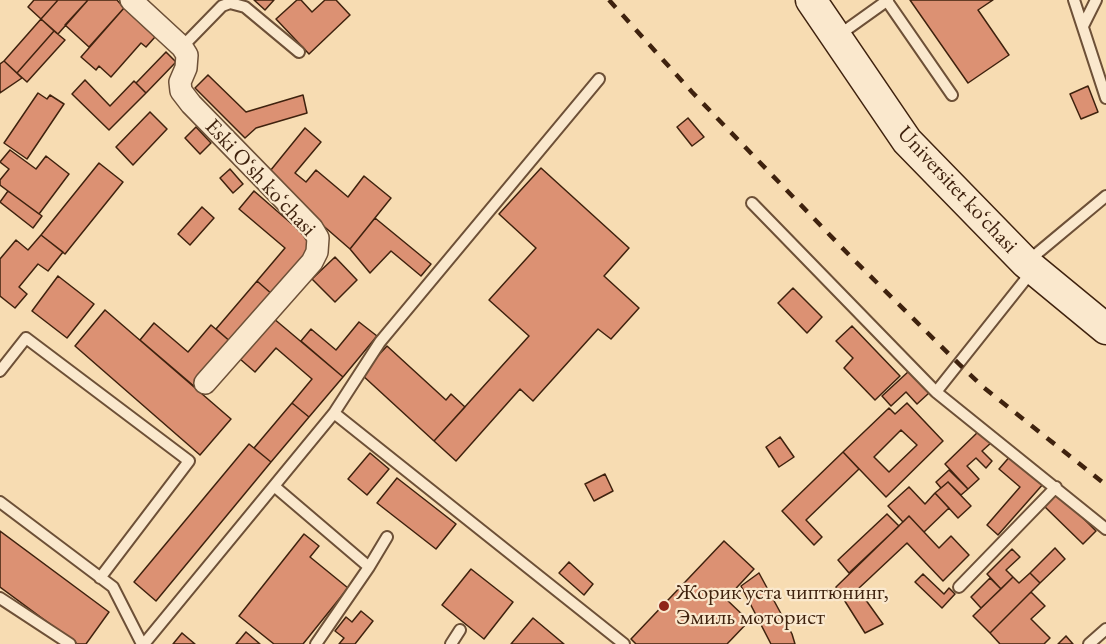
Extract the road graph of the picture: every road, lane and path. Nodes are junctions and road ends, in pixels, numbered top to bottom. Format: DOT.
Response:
graph roads {
  1 [pos="130,0"];
  2 [pos="811,0"];
  3 [pos="887,0"];
  4 [pos="1074,0"];
  5 [pos="1096,0"];
  6 [pos="1083,26"];
  7 [pos="836,37"];
  8 [pos="182,46"];
  9 [pos="299,52"];
  10 [pos="598,79"];
  11 [pos="952,94"];
  12 [pos="1106,98"];
  13 [pos="1106,196"];
  14 [pos="752,203"];
  15 [pos="1030,267"];
  16 [pos="1106,329"];
  17 [pos="0,371"];
  18 [pos="205,383"];
  19 [pos="936,392"];
  20 [pos="334,414"];
  21 [pos="274,486"];
  22 [pos="1056,487"];
  23 [pos="0,502"];
  24 [pos="1106,529"];
  25 [pos="387,537"];
  26 [pos="369,567"];
  27 [pos="100,578"];
  28 [pos="960,587"];
  29 [pos="0,598"];
  30 [pos="1106,629"];
  31 [pos="460,630"];
  32 [pos="70,644"];
  33 [pos="143,644"];
  34 [pos="316,644"];
  35 [pos="451,644"];
  36 [pos="624,644"];
  37 [pos="1089,644"];
  1 -- 8 [label="street"];
  2 -- 7 [label="main road, Universitet kо‘chasi"];
  3 -- 7 [label="lane"];
  3 -- 11 [label="lane"];
  4 -- 6 [label="lane"];
  5 -- 6 [label="lane"];
  6 -- 12 [label="lane"];
  7 -- 15 [label="main road, Universitet kо‘chasi"];
  8 -- 9 [label="lane"];
  8 -- 18 [label="street, Eski Oʻsh koʻchasi"];
  10 -- 20 [label="lane"];
  13 -- 15 [label="lane"];
  14 -- 19 [label="lane"];
  15 -- 16 [label="main road, Universitet kо‘chasi"];
  15 -- 19 [label="lane"];
  17 -- 27 [label="lane"];
  19 -- 22 [label="lane"];
  20 -- 21 [label="lane"];
  20 -- 36 [label="lane"];
  21 -- 26 [label="lane"];
  21 -- 33 [label="lane"];
  22 -- 24 [label="lane"];
  22 -- 28 [label="lane"];
  23 -- 27 [label="lane"];
  25 -- 26 [label="lane"];
  26 -- 34 [label="lane"];
  27 -- 33 [label="lane"];
  29 -- 32 [label="lane"];
  30 -- 37 [label="lane"];
  31 -- 35 [label="lane"];
}
